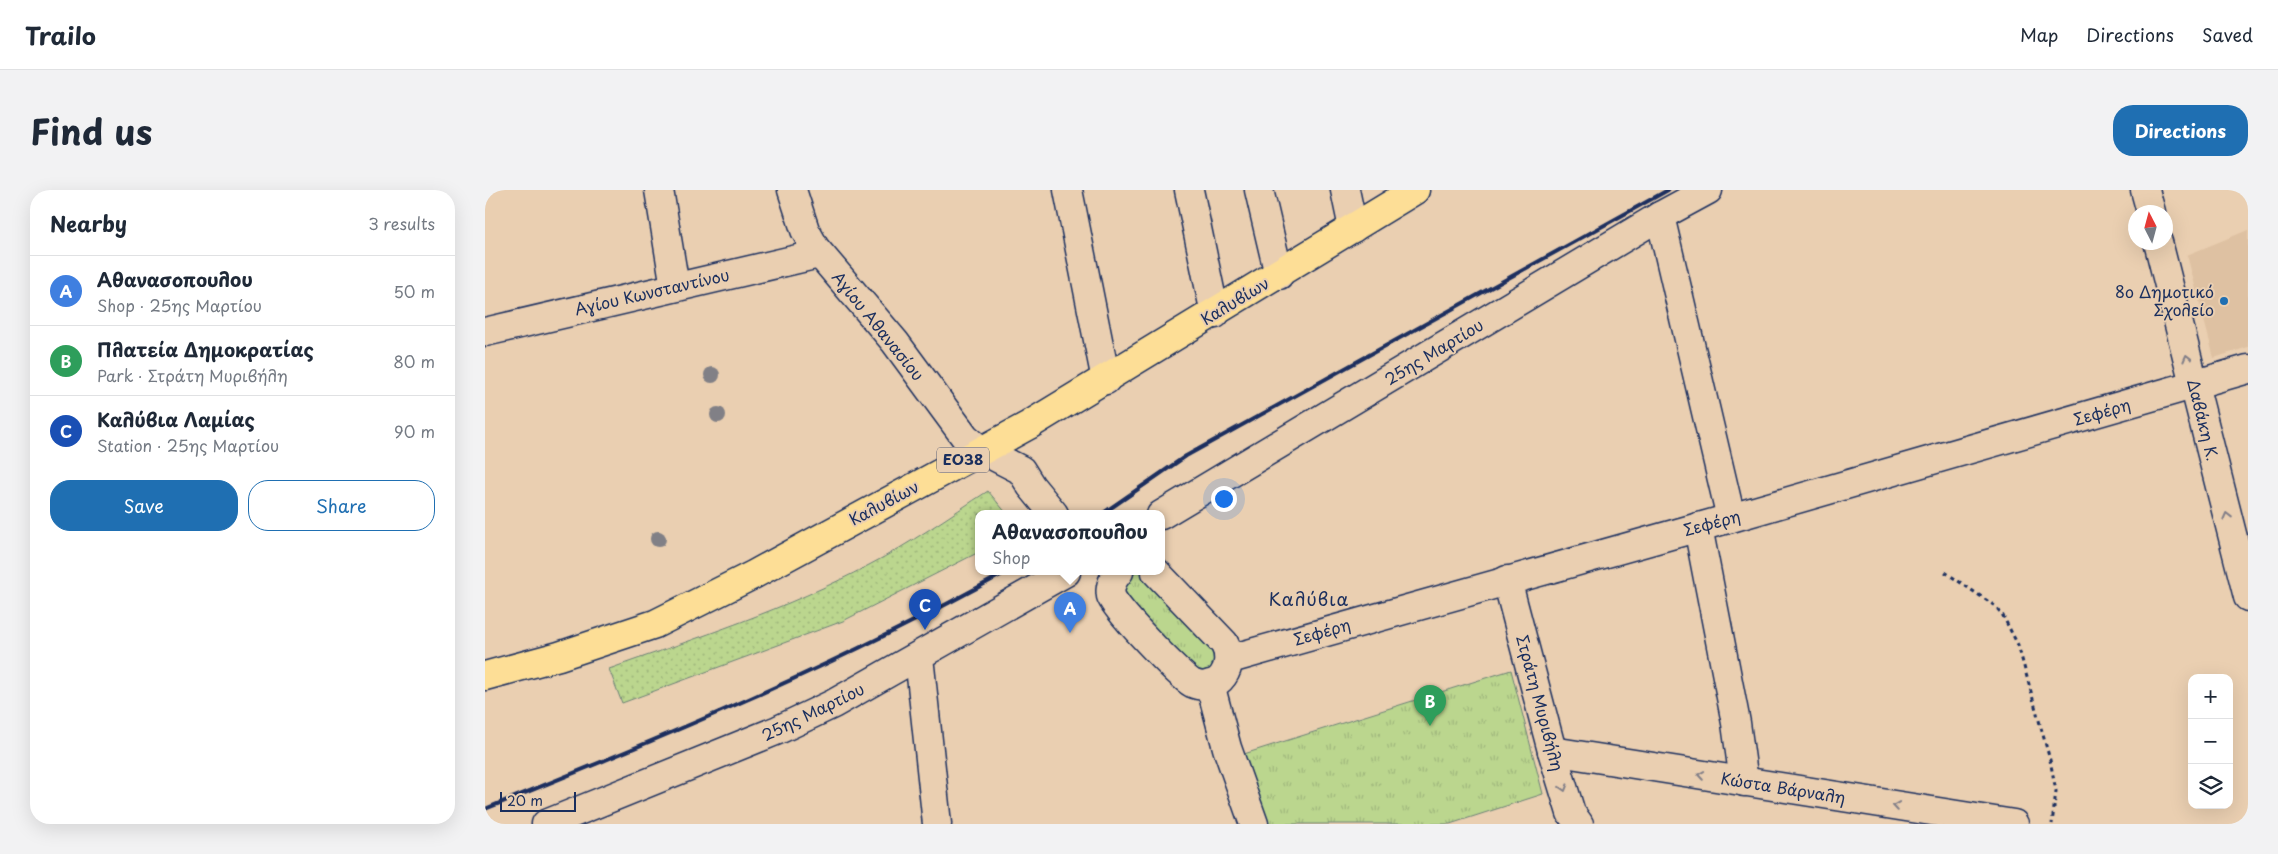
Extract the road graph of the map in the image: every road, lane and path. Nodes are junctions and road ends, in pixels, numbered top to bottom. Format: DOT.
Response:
graph roads {
  1 [pos="659,190"];
  2 [pos="792,190"];
  3 [pos="1068,190"];
  4 [pos="1189,190"];
  5 [pos="1259,190"];
  6 [pos="1345,190"];
  7 [pos="1707,190"];
  8 [pos="2145,190"];
  9 [pos="1412,191"];
  10 [pos="2149,205"];
  11 [pos="1660,216"];
  12 [pos="1353,228"];
  13 [pos="2160,250"];
  14 [pos="819,254"];
  15 [pos="1279,275"];
  16 [pos="675,287"];
  17 [pos="1215,314"];
  18 [pos="485,332"];
  19 [pos="2248,369"];
  20 [pos="1106,380"];
  21 [pos="2195,386"];
  22 [pos="983,450"];
  23 [pos="1051,510"];
  24 [pos="1165,513"];
  25 [pos="1731,518"];
  26 [pos="1698,527"];
  27 [pos="1945,572"];
  28 [pos="1061,575"];
  29 [pos="1117,575"];
  30 [pos="1159,575"];
  31 [pos="1507,580"];
  32 [pos="2248,597"];
  33 [pos="919,657"];
  34 [pos="1230,659"];
  35 [pos="485,676"];
  36 [pos="1209,684"];
  37 [pos="1553,751"];
  38 [pos="1745,782"];
  39 [pos="595,815"];
  40 [pos="546,824"];
  41 [pos="937,824"];
  42 [pos="1253,824"];
  43 [pos="1579,824"];
  44 [pos="2014,824"];
  45 [pos="2052,824"];
  1 -- 16 [label="street"];
  2 -- 14 [label="street, Αγίου Αθανασίου"];
  3 -- 20 [label="street"];
  4 -- 17 [label="street"];
  5 -- 15 [label="street"];
  6 -- 12 [label="street"];
  7 -- 11 [label="street, 25ης Μαρτίου"];
  8 -- 10 [label="street"];
  9 -- 12 [label="main road, Καλυβίων / ΕΟ38"];
  11 -- 24 [label="street, 25ης Μαρτίου"];
  11 -- 25 [label="street"];
  12 -- 15 [label="main road, Καλυβίων / ΕΟ38"];
  21 -- 13 [label="street, Δαβάκη Κ., one-way"];
  14 -- 16 [label="street, Αγίου Κωνσταντίνου"];
  14 -- 22 [label="street, Αγίου Αθανασίου"];
  15 -- 17 [label="main road, Καλυβίων / ΕΟ38"];
  16 -- 18 [label="street, Αγίου Κωνσταντίνου"];
  17 -- 20 [label="main road, Καλυβίων / ΕΟ38"];
  19 -- 21 [label="street, Σεφέρη"];
  20 -- 22 [label="main road, Καλυβίων / ΕΟ38"];
  21 -- 25 [label="street, Σεφέρη"];
  32 -- 21 [label="street, Δαβάκη Κ., one-way"];
  22 -- 23 [label="street, Αγίου Αθανασίου"];
  22 -- 35 [label="main road, Καλυβίων / ΕΟ38"];
  25 -- 26 [label="street, Σεφέρη"];
  26 -- 31 [label="street, Σεφέρη"];
  26 -- 38 [label="street"];
  27 -- 45 [label="path"];
  28 -- 33 [label="street, 25ης Μαρτίου"];
  29 -- 36 [label="street"];
  30 -- 34 [label="street"];
  31 -- 34 [label="street, Σεφέρη"];
  31 -- 37 [label="street, Στράτη Μυριβήλη"];
  33 -- 39 [label="street, 25ης Μαρτίου"];
  33 -- 41 [label="street"];
  34 -- 36 [label="street"];
  36 -- 42 [label="street"];
  38 -- 37 [label="street, Κώστα Βάρναλη, one-way"];
  37 -- 43 [label="street, Στράτη Μυριβήλη, one-way"];
  44 -- 38 [label="street, Κώστα Βάρναλη, one-way"];
  39 -- 40 [label="street, 25ης Μαρτίου"];
}
